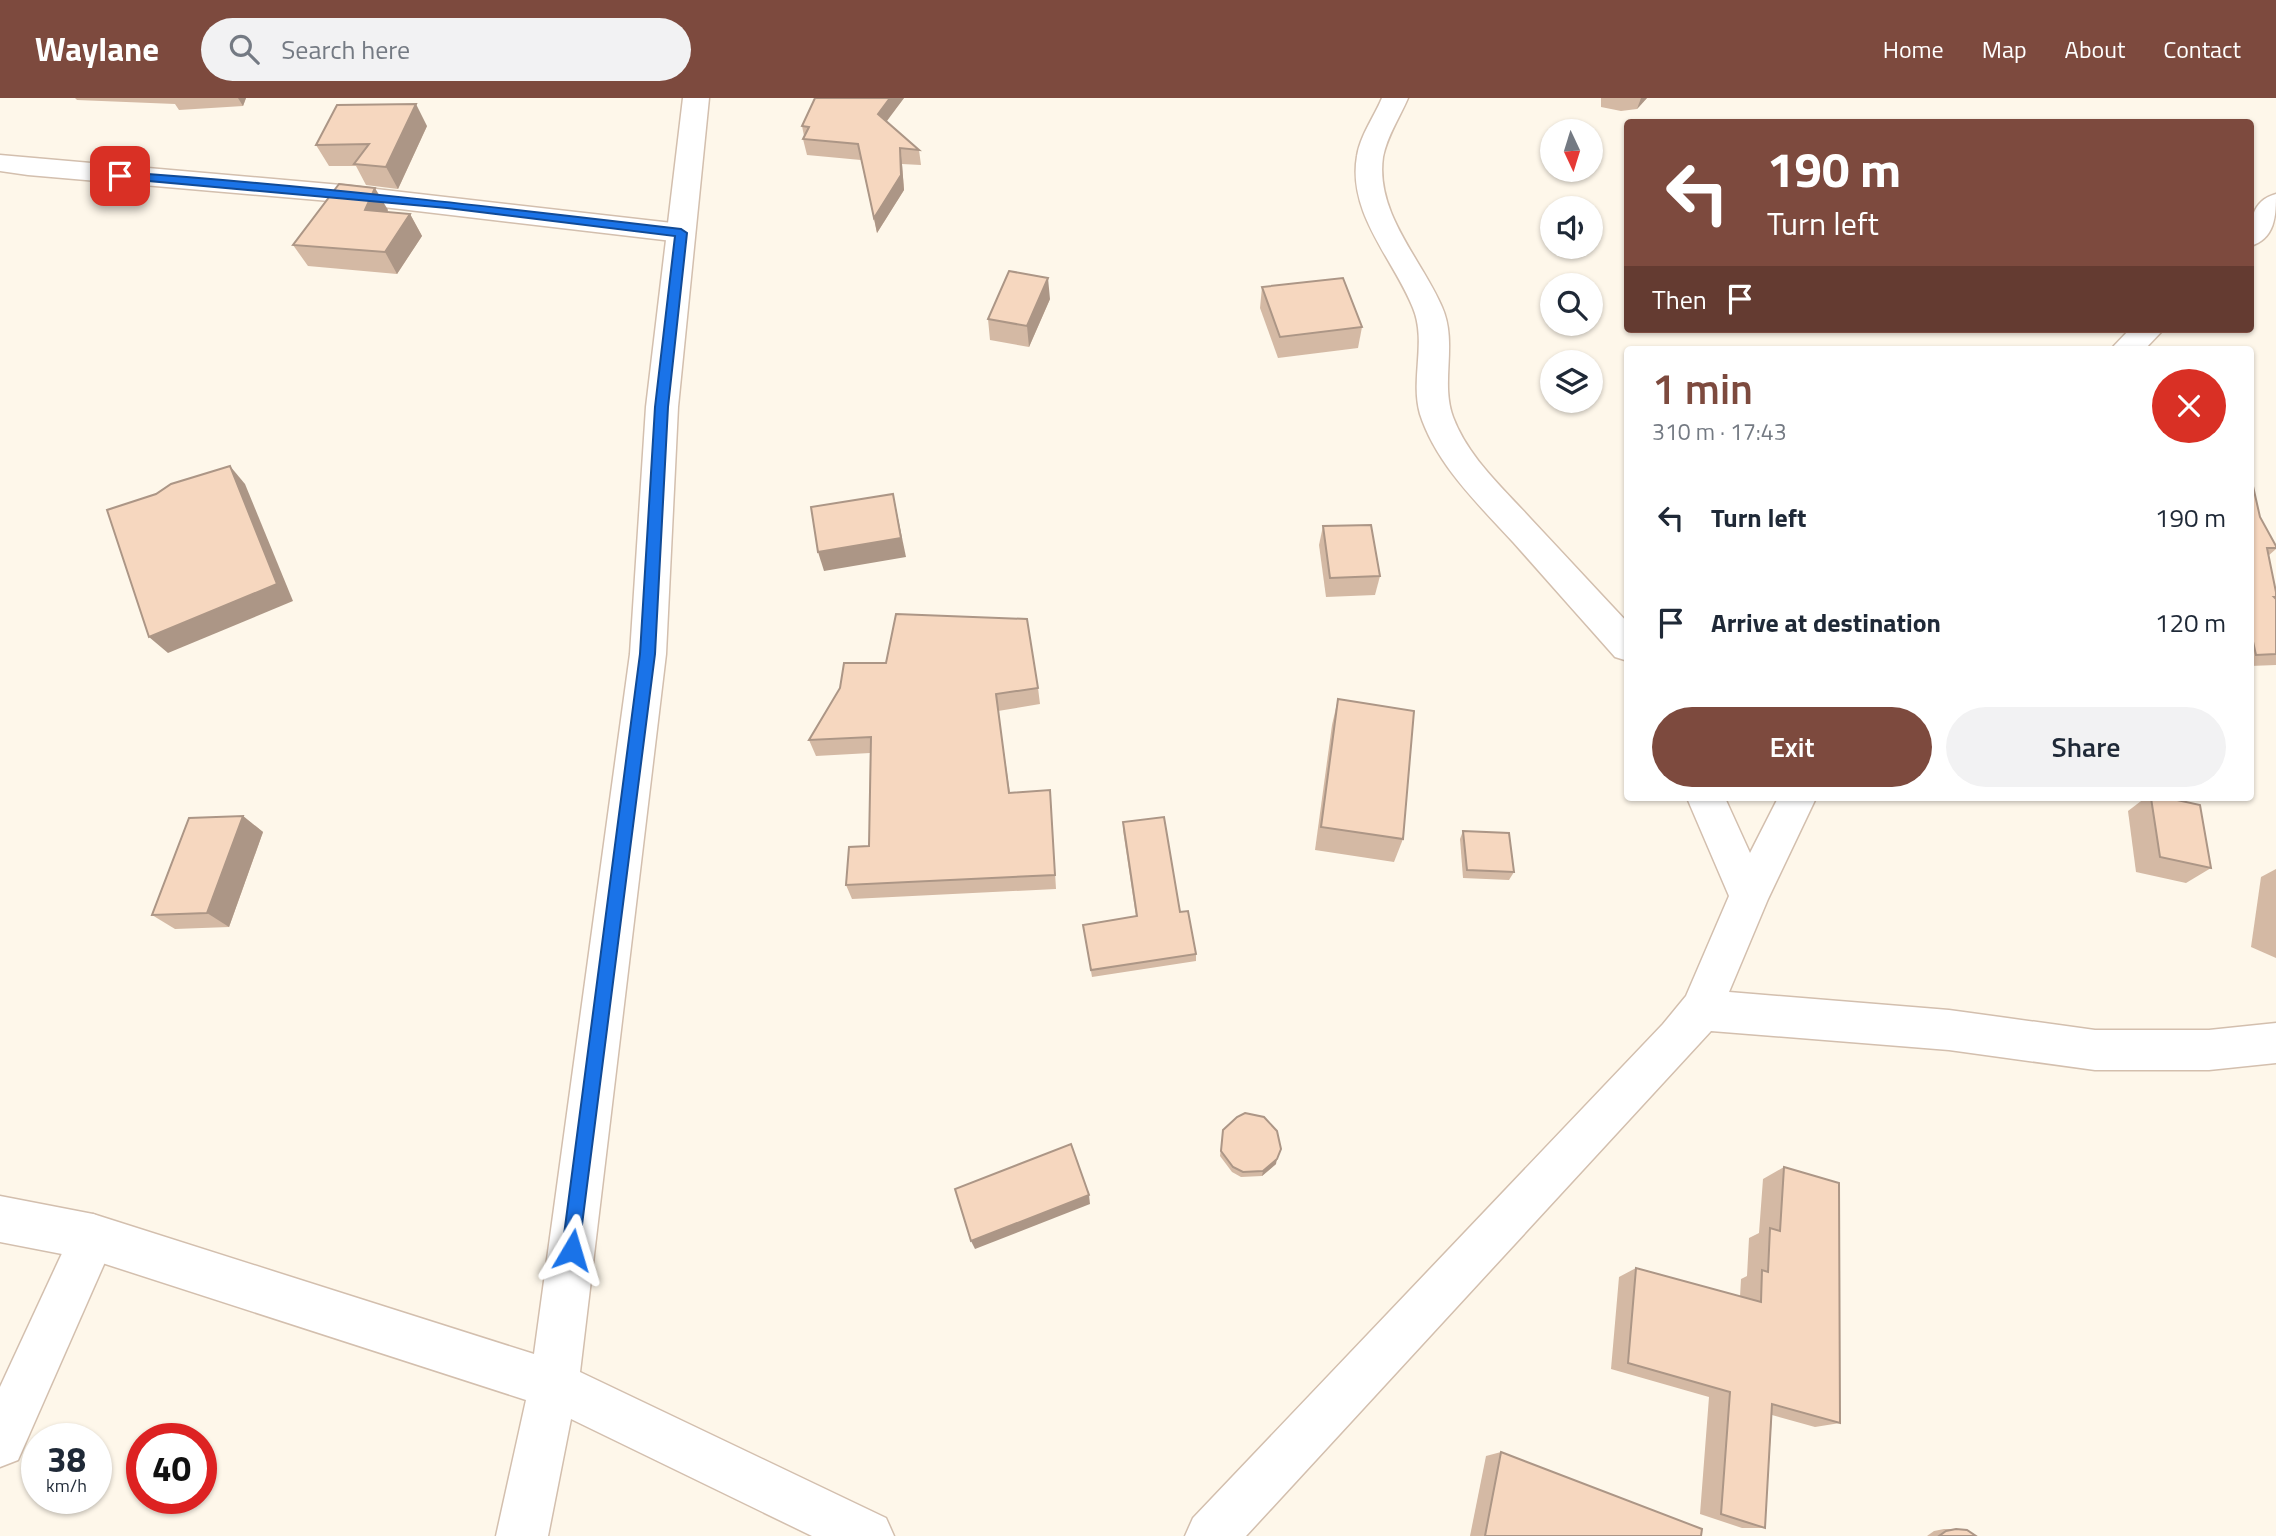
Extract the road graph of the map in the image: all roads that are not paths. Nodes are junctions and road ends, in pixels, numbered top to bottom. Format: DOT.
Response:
graph roads {
  1 [pos="696,98"];
  2 [pos="1395,98"];
  3 [pos="0,163"];
  4 [pos="2276,203"];
  5 [pos="2254,232"];
  6 [pos="681,233"];
  7 [pos="2144,333"];
  8 [pos="2130,346"];
  9 [pos="1624,643"];
  10 [pos="1707,801"];
  11 [pos="1796,801"];
  12 [pos="1749,896"];
  13 [pos="1701,1010"];
  14 [pos="2276,1043"];
  15 [pos="0,1219"];
  16 [pos="93,1237"];
  17 [pos="554,1385"];
  18 [pos="0,1442"];
  19 [pos="522,1536"];
  20 [pos="868,1536"];
  21 [pos="1211,1536"];
  1 -- 6 [label="street"];
  2 -- 9 [label="street"];
  3 -- 6 [label="street"];
  4 -- 5 [label="street"];
  6 -- 17 [label="street"];
  7 -- 8 [label="street"];
  10 -- 12 [label="street"];
  11 -- 12 [label="street"];
  12 -- 13 [label="street"];
  13 -- 14 [label="street"];
  13 -- 21 [label="street"];
  15 -- 16 [label="street"];
  16 -- 17 [label="street"];
  16 -- 18 [label="street"];
  17 -- 19 [label="street"];
  17 -- 20 [label="street"];
}
